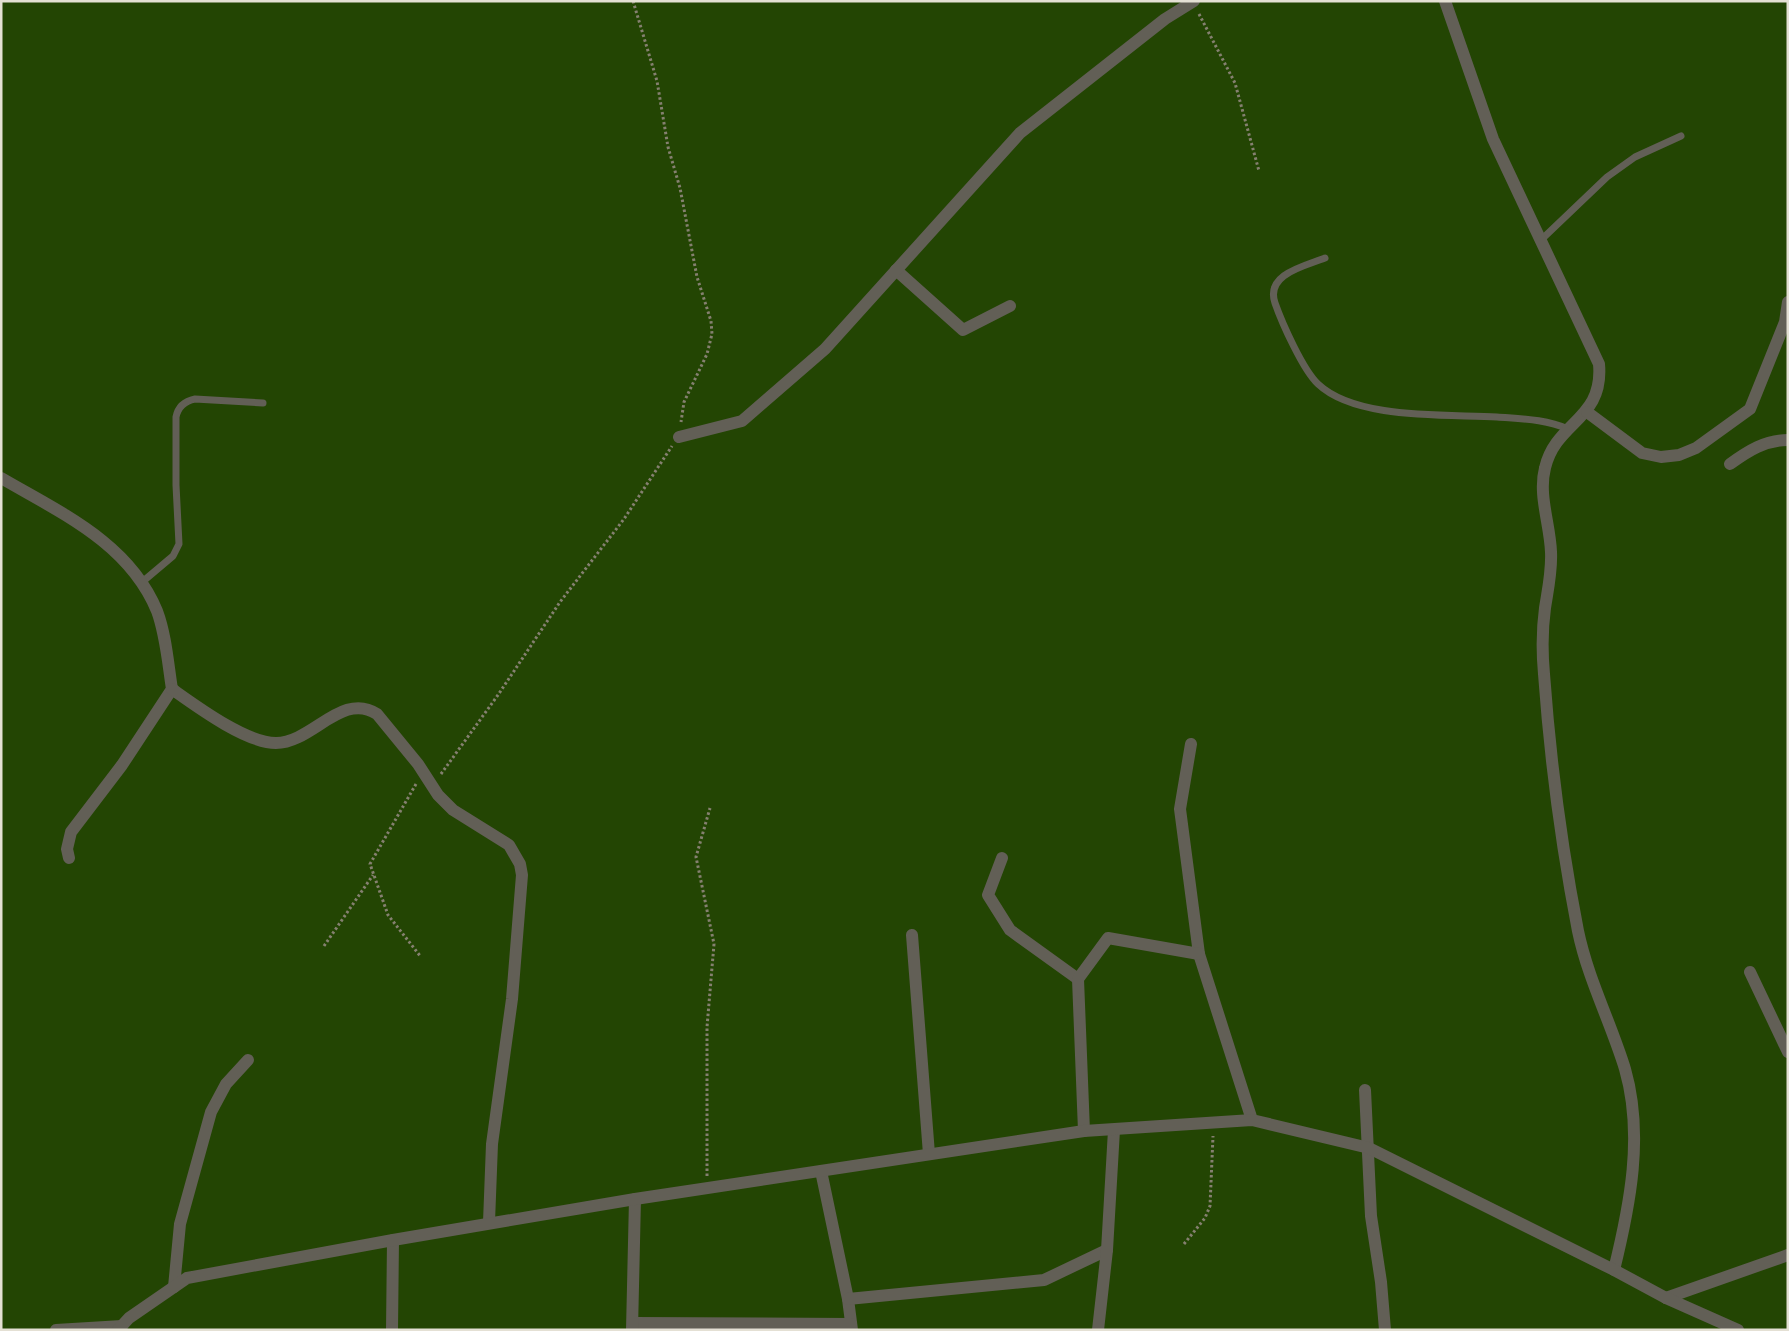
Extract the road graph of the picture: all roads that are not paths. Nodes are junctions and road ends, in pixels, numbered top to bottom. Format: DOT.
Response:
graph roads {
  1 [pos="1445,1"];
  2 [pos="1193,2"];
  3 [pos="1681,136"];
  4 [pos="1541,240"];
  5 [pos="1324,258"];
  6 [pos="896,270"];
  7 [pos="1788,302"];
  8 [pos="1010,306"];
  9 [pos="263,403"];
  10 [pos="1587,412"];
  11 [pos="1568,429"];
  12 [pos="679,437"];
  13 [pos="1788,440"];
  14 [pos="1730,464"];
  15 [pos="1,478"];
  16 [pos="141,583"];
  17 [pos="172,690"];
  18 [pos="1191,744"];
  19 [pos="68,858"];
  20 [pos="1002,858"];
  21 [pos="912,935"];
  22 [pos="1199,954"];
  23 [pos="1750,972"];
  24 [pos="1078,979"];
  25 [pos="1788,1052"];
  26 [pos="248,1060"];
  27 [pos="1365,1090"];
  28 [pos="1252,1120"];
  29 [pos="1114,1130"];
  30 [pos="1084,1131"];
  31 [pos="1369,1148"];
  32 [pos="929,1154"];
  33 [pos="821,1171"];
  34 [pos="635,1199"];
  35 [pos="489,1222"];
  36 [pos="393,1240"];
  37 [pos="1107,1250"];
  38 [pos="1788,1255"];
  39 [pos="1614,1270"];
  40 [pos="174,1287"];
  41 [pos="1666,1298"];
  42 [pos="848,1299"];
  43 [pos="633,1326"];
  44 [pos="852,1327"];
  45 [pos="120,1328"];
  46 [pos="56,1330"];
  47 [pos="392,1330"];
  48 [pos="1098,1330"];
  49 [pos="1385,1330"];
  50 [pos="1738,1330"];
  1 -- 4 [label="street"];
  2 -- 6 [label="street"];
  3 -- 4 [label="lane"];
  4 -- 10 [label="street"];
  5 -- 11 [label="lane"];
  6 -- 8 [label="street"];
  6 -- 12 [label="street"];
  7 -- 10 [label="street"];
  9 -- 16 [label="lane"];
  10 -- 11 [label="street"];
  11 -- 39 [label="street"];
  13 -- 14 [label="street"];
  15 -- 16 [label="street"];
  16 -- 17 [label="street"];
  17 -- 19 [label="street"];
  17 -- 35 [label="street"];
  18 -- 22 [label="street"];
  20 -- 24 [label="street"];
  21 -- 32 [label="street"];
  22 -- 24 [label="street"];
  22 -- 28 [label="street"];
  23 -- 25 [label="street"];
  24 -- 30 [label="street"];
  26 -- 40 [label="street"];
  27 -- 31 [label="street"];
  28 -- 29 [label="street"];
  28 -- 31 [label="street"];
  29 -- 30 [label="street"];
  29 -- 37 [label="street"];
  30 -- 32 [label="street"];
  31 -- 39 [label="street"];
  31 -- 49 [label="street"];
  32 -- 33 [label="street"];
  33 -- 34 [label="street"];
  33 -- 42 [label="street"];
  34 -- 35 [label="street"];
  34 -- 43 [label="street"];
  35 -- 36 [label="street"];
  36 -- 40 [label="street"];
  36 -- 47 [label="street"];
  37 -- 42 [label="street"];
  37 -- 48 [label="street"];
  38 -- 41 [label="street"];
  39 -- 41 [label="street"];
  40 -- 45 [label="street"];
  41 -- 50 [label="street"];
  42 -- 44 [label="street"];
  43 -- 44 [label="street"];
  45 -- 46 [label="street"];
}
